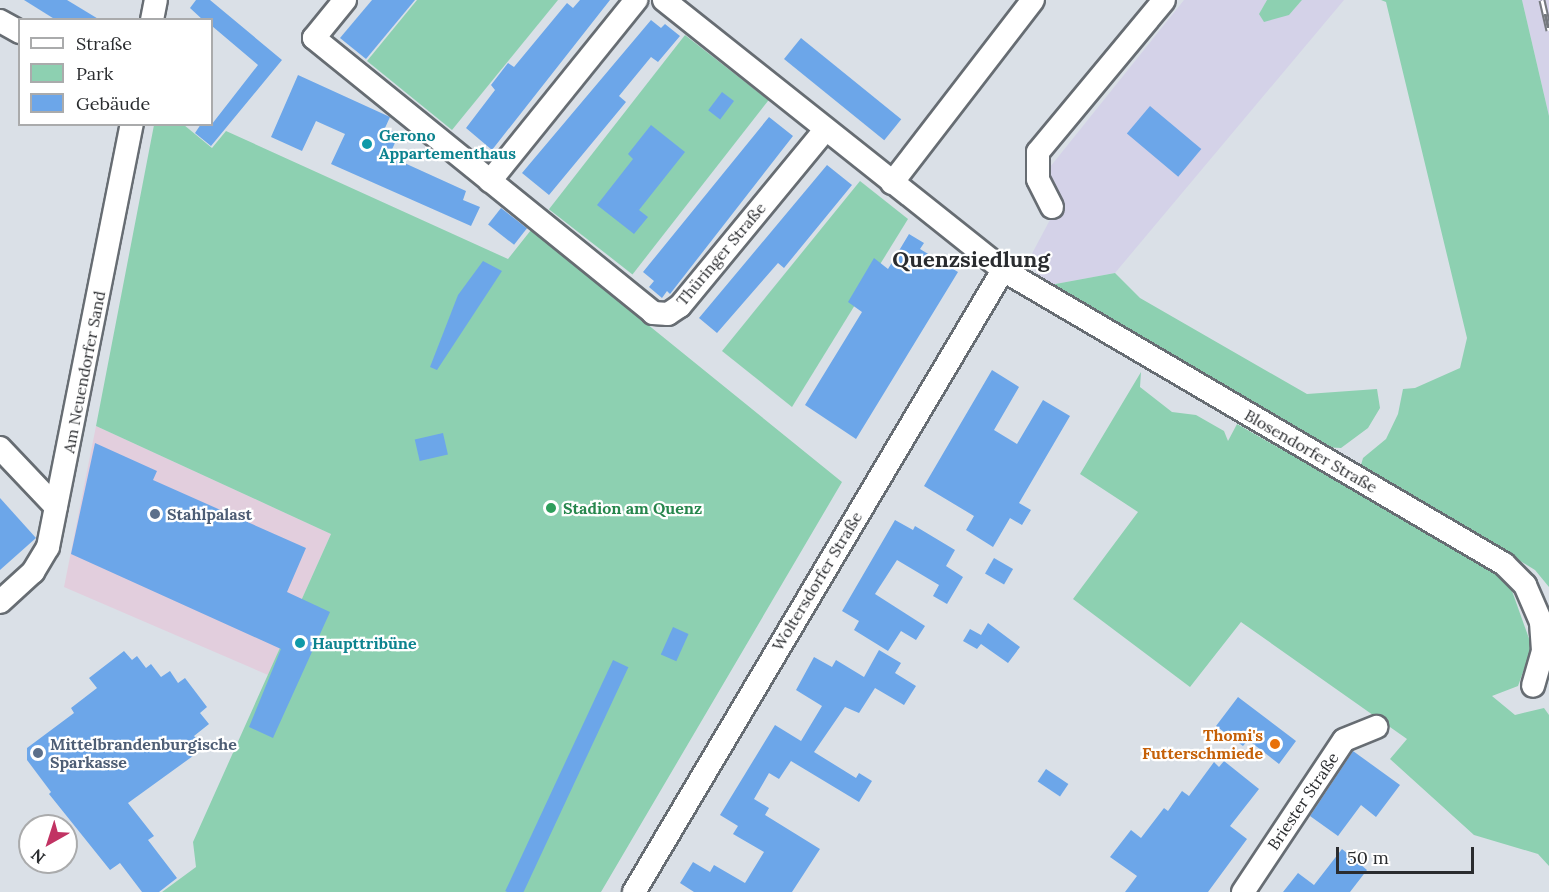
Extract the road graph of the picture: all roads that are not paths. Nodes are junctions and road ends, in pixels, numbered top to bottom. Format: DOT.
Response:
graph roads {
  1 [pos="156,0"];
  2 [pos="345,0"];
  3 [pos="636,0"];
  4 [pos="664,0"];
  5 [pos="1033,0"];
  6 [pos="1164,0"];
  7 [pos="152,18"];
  8 [pos="0,21"];
  9 [pos="18,31"];
  10 [pos="132,126"];
  11 [pos="825,130"];
  12 [pos="490,181"];
  13 [pos="892,183"];
  14 [pos="1052,207"];
  15 [pos="1003,270"];
  16 [pos="0,448"];
  17 [pos="56,507"];
  18 [pos="0,602"];
  19 [pos="1533,686"];
  20 [pos="1376,727"];
  21 [pos="634,892"];
  22 [pos="1243,892"];
  1 -- 7 [label="street"];
  2 -- 12 [label="street, Thüringer Straße"];
  3 -- 12 [label="street"];
  4 -- 11 [label="street"];
  5 -- 13 [label="street"];
  6 -- 14 [label="street"];
  8 -- 9 [label="street"];
  10 -- 17 [label="street, Am Neuendorfer Sand"];
  11 -- 12 [label="street, Thüringer Straße"];
  11 -- 13 [label="street"];
  13 -- 15 [label="street"];
  15 -- 19 [label="street, Blosendorfer Straße"];
  15 -- 21 [label="street, Woltersdorfer Straße"];
  16 -- 17 [label="street"];
  17 -- 18 [label="street, Am Neuendorfer Sand"];
  20 -- 22 [label="street, Briester Straße"];
}
